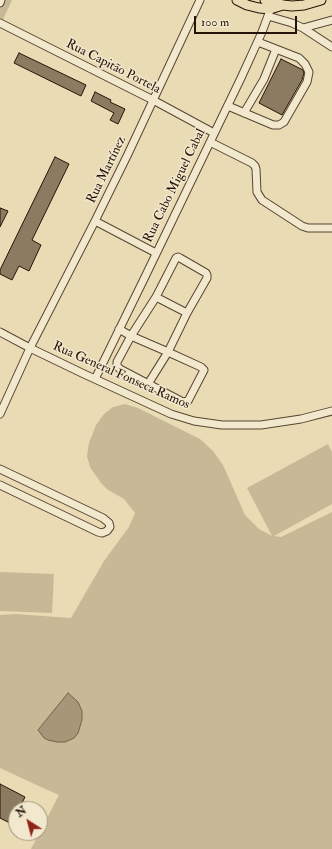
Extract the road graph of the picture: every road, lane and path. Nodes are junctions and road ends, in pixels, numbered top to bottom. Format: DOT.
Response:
graph roads {
  1 [pos="200,0"];
  2 [pos="237,0"];
  3 [pos="321,0"];
  4 [pos="269,7"];
  5 [pos="332,20"];
  6 [pos="0,23"];
  7 [pos="303,28"];
  8 [pos="258,42"];
  9 [pos="332,46"];
  10 [pos="276,49"];
  11 [pos="153,100"];
  12 [pos="228,106"];
  13 [pos="244,113"];
  14 [pos="214,133"];
  15 [pos="210,142"];
  16 [pos="95,221"];
  17 [pos="332,228"];
  18 [pos="156,253"];
  19 [pos="156,297"];
  20 [pos="187,313"];
  21 [pos="119,329"];
  22 [pos="0,332"];
  23 [pos="131,336"];
  24 [pos="30,348"];
  25 [pos="168,352"];
  26 [pos="95,379"];
  27 [pos="148,384"];
  28 [pos="332,411"];
  29 [pos="0,414"];
  30 [pos="0,469"];
  31 [pos="0,485"];
  32 [pos="44,490"];
  33 [pos="37,503"];
  1 -- 11 [label="street, Rua Martínez"];
  2 -- 4 [label="main road"];
  3 -- 4 [label="main road"];
  4 -- 7 [label="street"];
  4 -- 8 [label="street, Rua Cabo Miguel Cabal"];
  5 -- 7 [label="street"];
  6 -- 11 [label="street, Rua Capitão Portela"];
  7 -- 9 [label="street"];
  8 -- 10 [label="street"];
  8 -- 12 [label="street, Rua Cabo Miguel Cabal"];
  10 -- 13 [label="street"];
  10 -- 13 [label="street"];
  11 -- 14 [label="street, Rua Capitão Portela"];
  11 -- 16 [label="street, Rua Martínez"];
  12 -- 13 [label="street"];
  12 -- 14 [label="street, Rua Cabo Miguel Cabal"];
  14 -- 15 [label="street, Rua Cabo Miguel Cabal"];
  15 -- 17 [label="street"];
  15 -- 18 [label="street, Rua Cabo Miguel Cabal"];
  16 -- 18 [label="street"];
  16 -- 24 [label="street, Rua Martínez"];
  18 -- 21 [label="street, Rua Cabo Miguel Cabal"];
  19 -- 20 [label="street"];
  19 -- 20 [label="street"];
  19 -- 23 [label="street"];
  20 -- 25 [label="street"];
  21 -- 23 [label="street"];
  21 -- 26 [label="street, Rua Cabo Miguel Cabal"];
  22 -- 24 [label="street, Rua General Fonseca Ramos"];
  23 -- 25 [label="street"];
  23 -- 27 [label="street"];
  24 -- 26 [label="street, Rua General Fonseca Ramos"];
  24 -- 29 [label="street, Rua Martínez"];
  25 -- 27 [label="street"];
  25 -- 27 [label="street"];
  26 -- 28 [label="street, Rua General Fonseca Ramos"];
  30 -- 32 [label="street"];
  31 -- 33 [label="street"];
  32 -- 33 [label="street"];
  32 -- 33 [label="street"];
}
